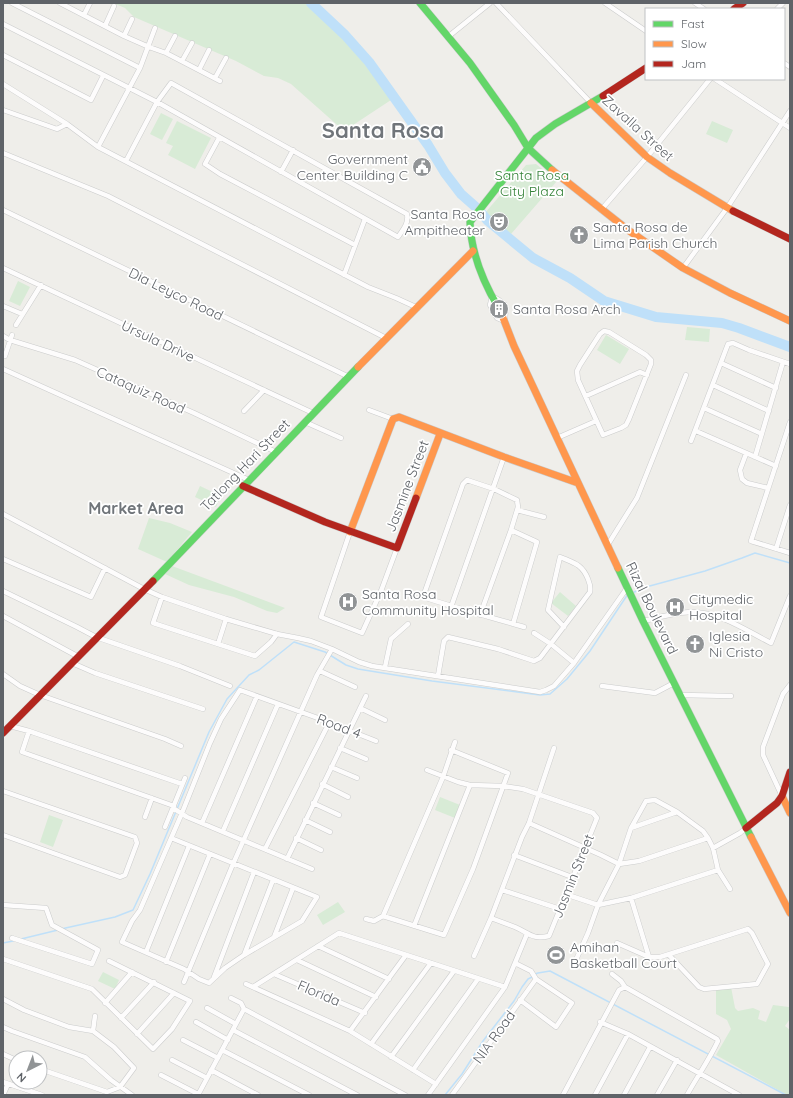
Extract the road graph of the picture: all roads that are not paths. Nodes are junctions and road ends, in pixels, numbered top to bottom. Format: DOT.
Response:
graph roads {
  1 [pos="12,3"];
  2 [pos="60,3"];
  3 [pos="90,3"];
  4 [pos="420,3"];
  5 [pos="490,3"];
  6 [pos="496,3"];
  7 [pos="606,3"];
  8 [pos="21,5"];
  9 [pos="114,6"];
  10 [pos="84,15"];
  11 [pos="132,19"];
  12 [pos="3,24"];
  13 [pos="105,26"];
  14 [pos="155,28"];
  15 [pos="645,30"];
  16 [pos="124,36"];
  17 [pos="175,36"];
  18 [pos="449,36"];
  19 [pos="192,43"];
  20 [pos="149,47"];
  21 [pos="209,50"];
  22 [pos="166,53"];
  23 [pos="3,55"];
  24 [pos="226,58"];
  25 [pos="182,61"];
  26 [pos="140,68"];
  27 [pos="645,69"];
  28 [pos="199,70"];
  29 [pos="103,76"];
  30 [pos="709,80"];
  31 [pos="717,80"];
  32 [pos="3,84"];
  33 [pos="130,89"];
  34 [pos="156,102"];
  35 [pos="590,103"];
  36 [pos="3,110"];
  37 [pos="790,111"];
  38 [pos="782,123"];
  39 [pos="67,124"];
  40 [pos="790,128"];
  41 [pos="219,138"];
  42 [pos="98,147"];
  43 [pos="528,148"];
  44 [pos="293,150"];
  45 [pos="3,153"];
  46 [pos="647,157"];
  47 [pos="126,161"];
  48 [pos="281,172"];
  49 [pos="727,208"];
  50 [pos="3,210"];
  51 [pos="601,210"];
  52 [pos="365,219"];
  53 [pos="790,239"];
  54 [pos="355,245"];
  55 [pos="473,251"];
  56 [pos="3,268"];
  57 [pos="683,268"];
  58 [pos="344,275"];
  59 [pos="41,285"];
  60 [pos="492,297"];
  61 [pos="3,306"];
  62 [pos="418,308"];
  63 [pos="22,314"];
  64 [pos="504,321"];
  65 [pos="790,321"];
  66 [pos="16,325"];
  67 [pos="12,335"];
  68 [pos="3,336"];
  69 [pos="386,338"];
  70 [pos="10,340"];
  71 [pos="5,356"];
  72 [pos="783,362"];
  73 [pos="721,363"];
  74 [pos="790,364"];
  75 [pos="3,369"];
  76 [pos="647,375"];
  77 [pos="686,375"];
  78 [pos="349,377"];
  79 [pos="713,385"];
  80 [pos="776,388"];
  81 [pos="264,390"];
  82 [pos="586,396"];
  83 [pos="704,408"];
  84 [pos="369,410"];
  85 [pos="244,411"];
  86 [pos="768,411"];
  87 [pos="313,413"];
  88 [pos="396,418"];
  89 [pos="596,420"];
  90 [pos="305,422"];
  91 [pos="790,422"];
  92 [pos="696,431"];
  93 [pos="440,434"];
  94 [pos="762,434"];
  95 [pos="341,438"];
  96 [pos="557,438"];
  97 [pos="691,441"];
  98 [pos="276,452"];
  99 [pos="746,454"];
  100 [pos="504,457"];
  101 [pos="755,457"];
  102 [pos="776,466"];
  103 [pos="249,480"];
  104 [pos="578,483"];
  105 [pos="243,486"];
  106 [pos="768,488"];
  107 [pos="494,489"];
  108 [pos="790,505"];
  109 [pos="517,510"];
  110 [pos="3,514"];
  111 [pos="544,517"];
  112 [pos="511,530"];
  113 [pos="350,532"];
  114 [pos="608,546"];
  115 [pos="397,548"];
  116 [pos="776,549"];
  117 [pos="790,553"];
  118 [pos="3,559"];
  119 [pos="105,568"];
  120 [pos="144,589"];
  121 [pos="3,591"];
  122 [pos="629,591"];
  123 [pos="790,596"];
  124 [pos="162,597"];
  125 [pos="452,607"];
  126 [pos="480,615"];
  127 [pos="3,616"];
  128 [pos="226,619"];
  129 [pos="643,621"];
  130 [pos="408,624"];
  131 [pos="513,624"];
  132 [pos="524,627"];
  133 [pos="564,627"];
  134 [pos="534,633"];
  135 [pos="278,634"];
  136 [pos="96,637"];
  137 [pos="218,644"];
  138 [pos="551,644"];
  139 [pos="331,651"];
  140 [pos="77,656"];
  141 [pos="72,663"];
  142 [pos="574,664"];
  143 [pos="385,667"];
  144 [pos="320,671"];
  145 [pos="3,674"];
  146 [pos="438,676"];
  147 [pos="674,683"];
  148 [pos="790,685"];
  149 [pos="230,686"];
  150 [pos="602,686"];
  151 [pos="355,687"];
  152 [pos="40,695"];
  153 [pos="680,695"];
  154 [pos="257,696"];
  155 [pos="366,696"];
  156 [pos="731,696"];
  157 [pos="278,704"];
  158 [pos="360,708"];
  159 [pos="203,709"];
  160 [pos="301,712"];
  161 [pos="385,720"];
  162 [pos="329,723"];
  163 [pos="10,726"];
  164 [pos="29,730"];
  165 [pos="349,730"];
  166 [pos="3,733"];
  167 [pos="376,741"];
  168 [pos="455,742"];
  169 [pos="181,746"];
  170 [pos="340,748"];
  171 [pos="554,748"];
  172 [pos="451,750"];
  173 [pos="366,760"];
  174 [pos="331,767"];
  175 [pos="427,770"];
  176 [pos="790,772"];
  177 [pos="444,776"];
  178 [pos="185,778"];
  179 [pos="357,778"];
  180 [pos="182,784"];
  181 [pos="322,784"];
  182 [pos="470,785"];
  183 [pos="504,786"];
  184 [pos="3,791"];
  185 [pos="539,794"];
  186 [pos="782,796"];
  187 [pos="348,797"];
  188 [pos="152,798"];
  189 [pos="313,803"];
  190 [pos="174,808"];
  191 [pos="181,812"];
  192 [pos="677,812"];
  193 [pos="790,813"];
  194 [pos="339,814"];
  195 [pos="145,817"];
  196 [pos="305,820"];
  197 [pos="202,822"];
  198 [pos="529,823"];
  199 [pos="165,827"];
  200 [pos="631,828"];
  201 [pos="746,828"];
  202 [pos="223,831"];
  203 [pos="330,832"];
  204 [pos="3,836"];
  205 [pos="171,838"];
  206 [pos="296,838"];
  207 [pos="708,838"];
  208 [pos="244,840"];
  209 [pos="189,846"];
  210 [pos="584,848"];
  211 [pos="713,848"];
  212 [pos="266,849"];
  213 [pos="321,850"];
  214 [pos="210,854"];
  215 [pos="514,855"];
  216 [pos="287,858"];
  217 [pos="233,864"];
  218 [pos="619,864"];
  219 [pos="312,869"];
  220 [pos="718,870"];
  221 [pos="254,872"];
  222 [pos="572,877"];
  223 [pos="273,880"];
  224 [pos="293,888"];
  225 [pos="730,889"];
  226 [pos="502,890"];
  227 [pos="565,894"];
  228 [pos="631,898"];
  229 [pos="3,905"];
  230 [pos="598,905"];
  231 [pos="560,909"];
  232 [pos="790,913"];
  233 [pos="383,916"];
  234 [pos="491,918"];
  235 [pos="366,919"];
  236 [pos="414,926"];
  237 [pos="527,934"];
  238 [pos="274,937"];
  239 [pos="12,938"];
  240 [pos="617,943"];
  241 [pos="318,946"];
  242 [pos="146,952"];
  243 [pos="244,954"];
  244 [pos="406,955"];
  245 [pos="669,955"];
  246 [pos="474,956"];
  247 [pos="649,957"];
  248 [pos="3,959"];
  249 [pos="296,960"];
  250 [pos="109,961"];
  251 [pos="166,962"];
  252 [pos="575,962"];
  253 [pos="431,963"];
  254 [pos="515,963"];
  255 [pos="219,964"];
  256 [pos="225,968"];
  257 [pos="454,971"];
  258 [pos="132,972"];
  259 [pos="188,972"];
  260 [pos="274,974"];
  261 [pos="612,974"];
  262 [pos="213,978"];
  263 [pos="389,978"];
  264 [pos="536,978"];
  265 [pos="478,979"];
  266 [pos="154,982"];
  267 [pos="184,982"];
  268 [pos="246,984"];
  269 [pos="253,987"];
  270 [pos="505,987"];
  271 [pos="625,987"];
  272 [pos="174,993"];
  273 [pos="376,997"];
  274 [pos="231,998"];
  275 [pos="3,999"];
  276 [pos="520,1000"];
  277 [pos="105,1003"];
  278 [pos="207,1008"];
  279 [pos="244,1009"];
  280 [pos="365,1013"];
  281 [pos="95,1016"];
  282 [pos="121,1018"];
  283 [pos="196,1022"];
  284 [pos="600,1022"];
  285 [pos="236,1024"];
  286 [pos="3,1027"];
  287 [pos="233,1030"];
  288 [pos="93,1031"];
  289 [pos="350,1031"];
  290 [pos="137,1034"];
  291 [pos="628,1034"];
  292 [pos="183,1040"];
  293 [pos="228,1040"];
  294 [pos="371,1044"];
  295 [pos="650,1047"];
  296 [pos="222,1050"];
  297 [pos="391,1057"];
  298 [pos="218,1058"];
  299 [pos="172,1060"];
  300 [pos="677,1060"];
  301 [pos="211,1070"];
  302 [pos="413,1070"];
  303 [pos="48,1072"];
  304 [pos="699,1073"];
  305 [pos="161,1075"];
  306 [pos="207,1078"];
  307 [pos="3,1082"];
  308 [pos="8,1084"];
  309 [pos="436,1084"];
  310 [pos="120,1087"];
  311 [pos="27,1093"];
  312 [pos="3,1095"];
  313 [pos="42,1095"];
  314 [pos="132,1095"];
  315 [pos="198,1095"];
  316 [pos="258,1095"];
  317 [pos="309,1095"];
  318 [pos="357,1095"];
  319 [pos="403,1095"];
  320 [pos="428,1095"];
  321 [pos="452,1095"];
  322 [pos="563,1095"];
  323 [pos="595,1095"];
  324 [pos="624,1095"];
  325 [pos="657,1095"];
  326 [pos="687,1095"];
  327 [pos="738,1095"];
  1 -- 8 [label="street"];
  2 -- 10 [label="street"];
  3 -- 10 [label="street"];
  4 -- 18 [label="main road"];
  5 -- 18 [label="street"];
  6 -- 35 [label="street, Zavalla Street"];
  7 -- 15 [label="street"];
  8 -- 26 [label="street"];
  9 -- 13 [label="street"];
  10 -- 13 [label="street"];
  11 -- 16 [label="street"];
  12 -- 29 [label="street"];
  13 -- 16 [label="street"];
  14 -- 20 [label="street"];
  16 -- 20 [label="street"];
  17 -- 22 [label="street"];
  18 -- 43 [label="main road"];
  19 -- 25 [label="street"];
  20 -- 22 [label="street"];
  20 -- 26 [label="street"];
  21 -- 28 [label="street"];
  22 -- 25 [label="street"];
  23 -- 29 [label="street"];
  24 -- 28 [label="street"];
  25 -- 28 [label="street"];
  26 -- 33 [label="street"];
  27 -- 35 [label="main road, Rizal Boulevard"];
  29 -- 33 [label="street"];
  30 -- 46 [label="street"];
  31 -- 38 [label="street"];
  32 -- 39 [label="street"];
  33 -- 34 [label="street"];
  33 -- 42 [label="street"];
  34 -- 41 [label="street"];
  34 -- 44 [label="street"];
  34 -- 47 [label="street"];
  35 -- 43 [label="main road, Rizal Boulevard"];
  35 -- 46 [label="main road, Zavalla Street"];
  36 -- 39 [label="street"];
  37 -- 38 [label="street"];
  38 -- 40 [label="street"];
  38 -- 49 [label="street"];
  39 -- 42 [label="street"];
  41 -- 48 [label="street"];
  41 -- 54 [label="street"];
  42 -- 47 [label="street"];
  43 -- 51 [label="main road"];
  43 -- 55 [label="main road, Rizal Boulevard"];
  44 -- 48 [label="street"];
  44 -- 52 [label="street"];
  45 -- 69 [label="street"];
  46 -- 49 [label="main road, Zavalla Street"];
  46 -- 51 [label="street"];
  47 -- 58 [label="street"];
  48 -- 52 [label="street"];
  49 -- 53 [label="main road, Zavalla Street"];
  49 -- 57 [label="street"];
  50 -- 78 [label="street, Dia Leyco Road"];
  51 -- 57 [label="main road"];
  52 -- 54 [label="street"];
  54 -- 58 [label="street"];
  55 -- 60 [label="main road, Rizal Boulevard"];
  55 -- 62 [label="main road, Tatlong Hari Street"];
  56 -- 59 [label="street, Ursula Drive"];
  57 -- 65 [label="main road"];
  58 -- 62 [label="street"];
  59 -- 63 [label="street"];
  59 -- 81 [label="street, Ursula Drive"];
  60 -- 64 [label="main road, Rizal Boulevard"];
  60 -- 64 [label="street"];
  60 -- 64 [label="street"];
  61 -- 63 [label="street"];
  62 -- 69 [label="main road, Tatlong Hari Street"];
  63 -- 66 [label="street"];
  64 -- 96 [label="main road, Rizal Boulevard"];
  67 -- 70 [label="street"];
  68 -- 70 [label="street, Cataquiz Road"];
  69 -- 78 [label="main road, Tatlong Hari Street"];
  70 -- 71 [label="street"];
  70 -- 98 [label="street, Cataquiz Road"];
  72 -- 73 [label="street"];
  72 -- 74 [label="street"];
  72 -- 80 [label="street"];
  73 -- 79 [label="street"];
  73 -- 80 [label="street"];
  75 -- 103 [label="street"];
  76 -- 82 [label="street"];
  76 -- 82 [label="street"];
  76 -- 89 [label="street"];
  77 -- 114 [label="street"];
  78 -- 87 [label="main road, Tatlong Hari Street"];
  79 -- 83 [label="street"];
  79 -- 86 [label="street"];
  80 -- 86 [label="street"];
  81 -- 85 [label="street"];
  81 -- 87 [label="street, Ursula Drive"];
  82 -- 89 [label="street"];
  83 -- 92 [label="street"];
  83 -- 94 [label="street"];
  84 -- 88 [label="street"];
  86 -- 94 [label="street"];
  87 -- 90 [label="main road, Tatlong Hari Street"];
  88 -- 93 [label="main road"];
  88 -- 113 [label="main road"];
  89 -- 96 [label="street"];
  90 -- 95 [label="street"];
  90 -- 98 [label="main road, Tatlong Hari Street"];
  91 -- 102 [label="street"];
  92 -- 97 [label="street"];
  92 -- 99 [label="street"];
  93 -- 100 [label="main road"];
  93 -- 115 [label="main road, Jasmine Street"];
  94 -- 101 [label="street"];
  96 -- 104 [label="main road, Rizal Boulevard"];
  98 -- 103 [label="main road, Tatlong Hari Street"];
  99 -- 101 [label="street"];
  99 -- 106 [label="street"];
  100 -- 104 [label="main road"];
  100 -- 107 [label="street"];
  101 -- 102 [label="street"];
  102 -- 106 [label="street"];
  103 -- 105 [label="main road, Tatlong Hari Street"];
  104 -- 114 [label="main road, Rizal Boulevard"];
  105 -- 113 [label="main road"];
  105 -- 120 [label="main road, Tatlong Hari Street"];
  106 -- 116 [label="street"];
  107 -- 109 [label="street"];
  107 -- 125 [label="street"];
  107 -- 125 [label="street"];
  108 -- 116 [label="street"];
  109 -- 111 [label="street"];
  109 -- 112 [label="street"];
  110 -- 119 [label="street"];
  112 -- 126 [label="street"];
  112 -- 131 [label="street"];
  113 -- 115 [label="main road"];
  113 -- 115 [label="street"];
  114 -- 122 [label="main road, Rizal Boulevard"];
  116 -- 117 [label="street"];
  118 -- 119 [label="street"];
  119 -- 120 [label="street"];
  120 -- 124 [label="street"];
  120 -- 136 [label="main road, Tatlong Hari Street"];
  121 -- 136 [label="street"];
  122 -- 129 [label="main road, Rizal Boulevard"];
  122 -- 142 [label="street"];
  123 -- 129 [label="street"];
  124 -- 128 [label="street"];
  124 -- 137 [label="street"];
  125 -- 126 [label="street"];
  126 -- 131 [label="street"];
  127 -- 140 [label="street"];
  128 -- 135 [label="street"];
  128 -- 137 [label="street"];
  129 -- 147 [label="main road, Rizal Boulevard"];
  130 -- 143 [label="street"];
  131 -- 132 [label="street"];
  133 -- 133 [label="street"];
  133 -- 138 [label="street"];
  134 -- 138 [label="street"];
  135 -- 137 [label="street"];
  135 -- 139 [label="street"];
  136 -- 140 [label="main road, Tatlong Hari Street"];
  136 -- 149 [label="street"];
  138 -- 142 [label="street"];
  138 -- 146 [label="street"];
  139 -- 143 [label="street"];
  139 -- 144 [label="street"];
  140 -- 141 [label="main road, Tatlong Hari Street"];
  141 -- 152 [label="main road, Tatlong Hari Street"];
  141 -- 159 [label="street"];
  142 -- 146 [label="street"];
  143 -- 146 [label="street"];
  144 -- 151 [label="street"];
  144 -- 160 [label="street"];
  145 -- 152 [label="street"];
  147 -- 150 [label="street"];
  147 -- 153 [label="main road, Rizal Boulevard"];
  148 -- 186 [label="street"];
  152 -- 163 [label="main road, Tatlong Hari Street"];
  152 -- 169 [label="street"];
  153 -- 156 [label="street"];
  153 -- 201 [label="main road, Rizal Boulevard"];
  154 -- 157 [label="street, Road 4"];
  154 -- 191 [label="street, Road 4"];
  154 -- 197 [label="street"];
  155 -- 158 [label="street"];
  157 -- 160 [label="street, Road 4"];
  157 -- 202 [label="street"];
  158 -- 161 [label="street"];
  158 -- 165 [label="street"];
  160 -- 162 [label="street, Road 4"];
  160 -- 208 [label="street"];
  162 -- 165 [label="street, Road 4"];
  162 -- 212 [label="street"];
  163 -- 164 [label="street"];
  163 -- 166 [label="main road, Tatlong Hari Street"];
  164 -- 180 [label="street"];
  164 -- 188 [label="street"];
  165 -- 167 [label="street, Road 4"];
  165 -- 170 [label="street"];
  168 -- 172 [label="street"];
  170 -- 173 [label="street"];
  170 -- 174 [label="street"];
  171 -- 185 [label="street"];
  172 -- 177 [label="street"];
  172 -- 183 [label="street"];
  174 -- 179 [label="street"];
  174 -- 181 [label="street"];
  175 -- 177 [label="street"];
  176 -- 186 [label="main road"];
  177 -- 182 [label="street"];
  177 -- 233 [label="street"];
  178 -- 180 [label="street"];
  180 -- 190 [label="street"];
  181 -- 187 [label="street"];
  181 -- 189 [label="street"];
  182 -- 183 [label="street"];
  182 -- 236 [label="street"];
  183 -- 185 [label="street"];
  183 -- 236 [label="street"];
  184 -- 204 [label="street"];
  185 -- 198 [label="street"];
  185 -- 210 [label="street, Jasmin Street"];
  186 -- 193 [label="main road"];
  186 -- 201 [label="main road"];
  188 -- 190 [label="street"];
  188 -- 195 [label="street"];
  189 -- 194 [label="street"];
  189 -- 196 [label="street"];
  190 -- 191 [label="street"];
  190 -- 199 [label="street"];
  191 -- 197 [label="street"];
  191 -- 205 [label="street"];
  192 -- 200 [label="street"];
  192 -- 200 [label="street"];
  192 -- 207 [label="street"];
  196 -- 203 [label="street"];
  196 -- 206 [label="street"];
  197 -- 202 [label="street"];
  198 -- 210 [label="street"];
  198 -- 215 [label="street"];
  200 -- 218 [label="street"];
  201 -- 211 [label="street"];
  201 -- 232 [label="main road, Rizal Boulevard"];
  202 -- 208 [label="street"];
  205 -- 209 [label="street"];
  205 -- 242 [label="street"];
  206 -- 213 [label="street"];
  206 -- 216 [label="street"];
  207 -- 211 [label="street"];
  207 -- 218 [label="street"];
  208 -- 212 [label="street"];
  208 -- 217 [label="street"];
  209 -- 214 [label="street"];
  209 -- 242 [label="street"];
  210 -- 218 [label="street"];
  210 -- 222 [label="street, Jasmin Street"];
  211 -- 220 [label="street"];
  212 -- 216 [label="street"];
  214 -- 217 [label="street"];
  214 -- 251 [label="street"];
  215 -- 222 [label="street"];
  215 -- 226 [label="street"];
  216 -- 219 [label="street"];
  217 -- 221 [label="street"];
  217 -- 259 [label="street"];
  218 -- 230 [label="street"];
  220 -- 225 [label="street"];
  220 -- 228 [label="street"];
  221 -- 223 [label="street"];
  221 -- 255 [label="street"];
  222 -- 227 [label="street, Jasmin Street"];
  223 -- 224 [label="street"];
  223 -- 243 [label="street"];
  224 -- 238 [label="street"];
  224 -- 238 [label="street"];
  226 -- 231 [label="street"];
  226 -- 234 [label="street"];
  227 -- 230 [label="street"];
  227 -- 231 [label="street, Jasmin Street"];
  228 -- 230 [label="street"];
  228 -- 247 [label="street"];
  229 -- 239 [label="street"];
  230 -- 252 [label="street"];
  231 -- 237 [label="street, Jasmin Street"];
  233 -- 235 [label="street"];
  233 -- 236 [label="street"];
  234 -- 237 [label="street, Jasmin Street"];
  234 -- 246 [label="street"];
  237 -- 254 [label="street"];
  238 -- 243 [label="street"];
  240 -- 247 [label="street"];
  241 -- 244 [label="street"];
  241 -- 249 [label="street"];
  241 -- 263 [label="street"];
  242 -- 251 [label="street"];
  243 -- 256 [label="street"];
  244 -- 253 [label="street"];
  244 -- 263 [label="street"];
  245 -- 245 [label="street"];
  245 -- 247 [label="street"];
  248 -- 277 [label="street"];
  249 -- 260 [label="street"];
  249 -- 273 [label="street"];
  250 -- 258 [label="street"];
  251 -- 259 [label="street"];
  253 -- 257 [label="street"];
  253 -- 294 [label="street"];
  254 -- 264 [label="street"];
  254 -- 270 [label="street"];
  255 -- 256 [label="street"];
  255 -- 262 [label="street"];
  256 -- 262 [label="street"];
  257 -- 265 [label="street"];
  257 -- 297 [label="street"];
  258 -- 266 [label="street"];
  258 -- 277 [label="street"];
  259 -- 262 [label="street"];
  259 -- 267 [label="street"];
  260 -- 269 [label="street"];
  260 -- 280 [label="street, Florida"];
  261 -- 271 [label="street"];
  263 -- 273 [label="street"];
  264 -- 276 [label="street, NIA Road"];
  264 -- 276 [label="street"];
  265 -- 270 [label="street"];
  265 -- 302 [label="street"];
  266 -- 272 [label="street"];
  266 -- 282 [label="street"];
  268 -- 269 [label="street"];
  269 -- 289 [label="street"];
  270 -- 309 [label="street"];
  271 -- 284 [label="street"];
  271 -- 304 [label="street"];
  272 -- 290 [label="street"];
  272 -- 290 [label="street"];
  273 -- 280 [label="street"];
  274 -- 279 [label="street"];
  275 -- 288 [label="street"];
  276 -- 321 [label="street, NIA Road"];
  277 -- 282 [label="street"];
  278 -- 285 [label="street"];
  279 -- 285 [label="street"];
  279 -- 319 [label="street"];
  280 -- 289 [label="street"];
  281 -- 288 [label="street"];
  282 -- 290 [label="street"];
  283 -- 293 [label="street"];
  284 -- 291 [label="street"];
  284 -- 322 [label="street"];
  285 -- 287 [label="street"];
  286 -- 310 [label="street"];
  287 -- 293 [label="street"];
  287 -- 318 [label="street"];
  288 -- 310 [label="street"];
  289 -- 294 [label="street"];
  291 -- 295 [label="street"];
  291 -- 323 [label="street"];
  292 -- 298 [label="street"];
  293 -- 296 [label="street"];
  294 -- 297 [label="street"];
  295 -- 300 [label="street"];
  295 -- 324 [label="street"];
  296 -- 298 [label="street"];
  296 -- 317 [label="street"];
  297 -- 302 [label="street"];
  298 -- 301 [label="street"];
  299 -- 306 [label="street"];
  300 -- 304 [label="street"];
  300 -- 325 [label="street"];
  301 -- 306 [label="street"];
  301 -- 316 [label="street"];
  302 -- 309 [label="street"];
  303 -- 310 [label="street"];
  304 -- 326 [label="street"];
  304 -- 327 [label="street"];
  305 -- 315 [label="street"];
  306 -- 315 [label="street"];
  307 -- 308 [label="street"];
  308 -- 312 [label="street"];
  309 -- 320 [label="street"];
  310 -- 314 [label="street"];
  311 -- 313 [label="street"];
}
